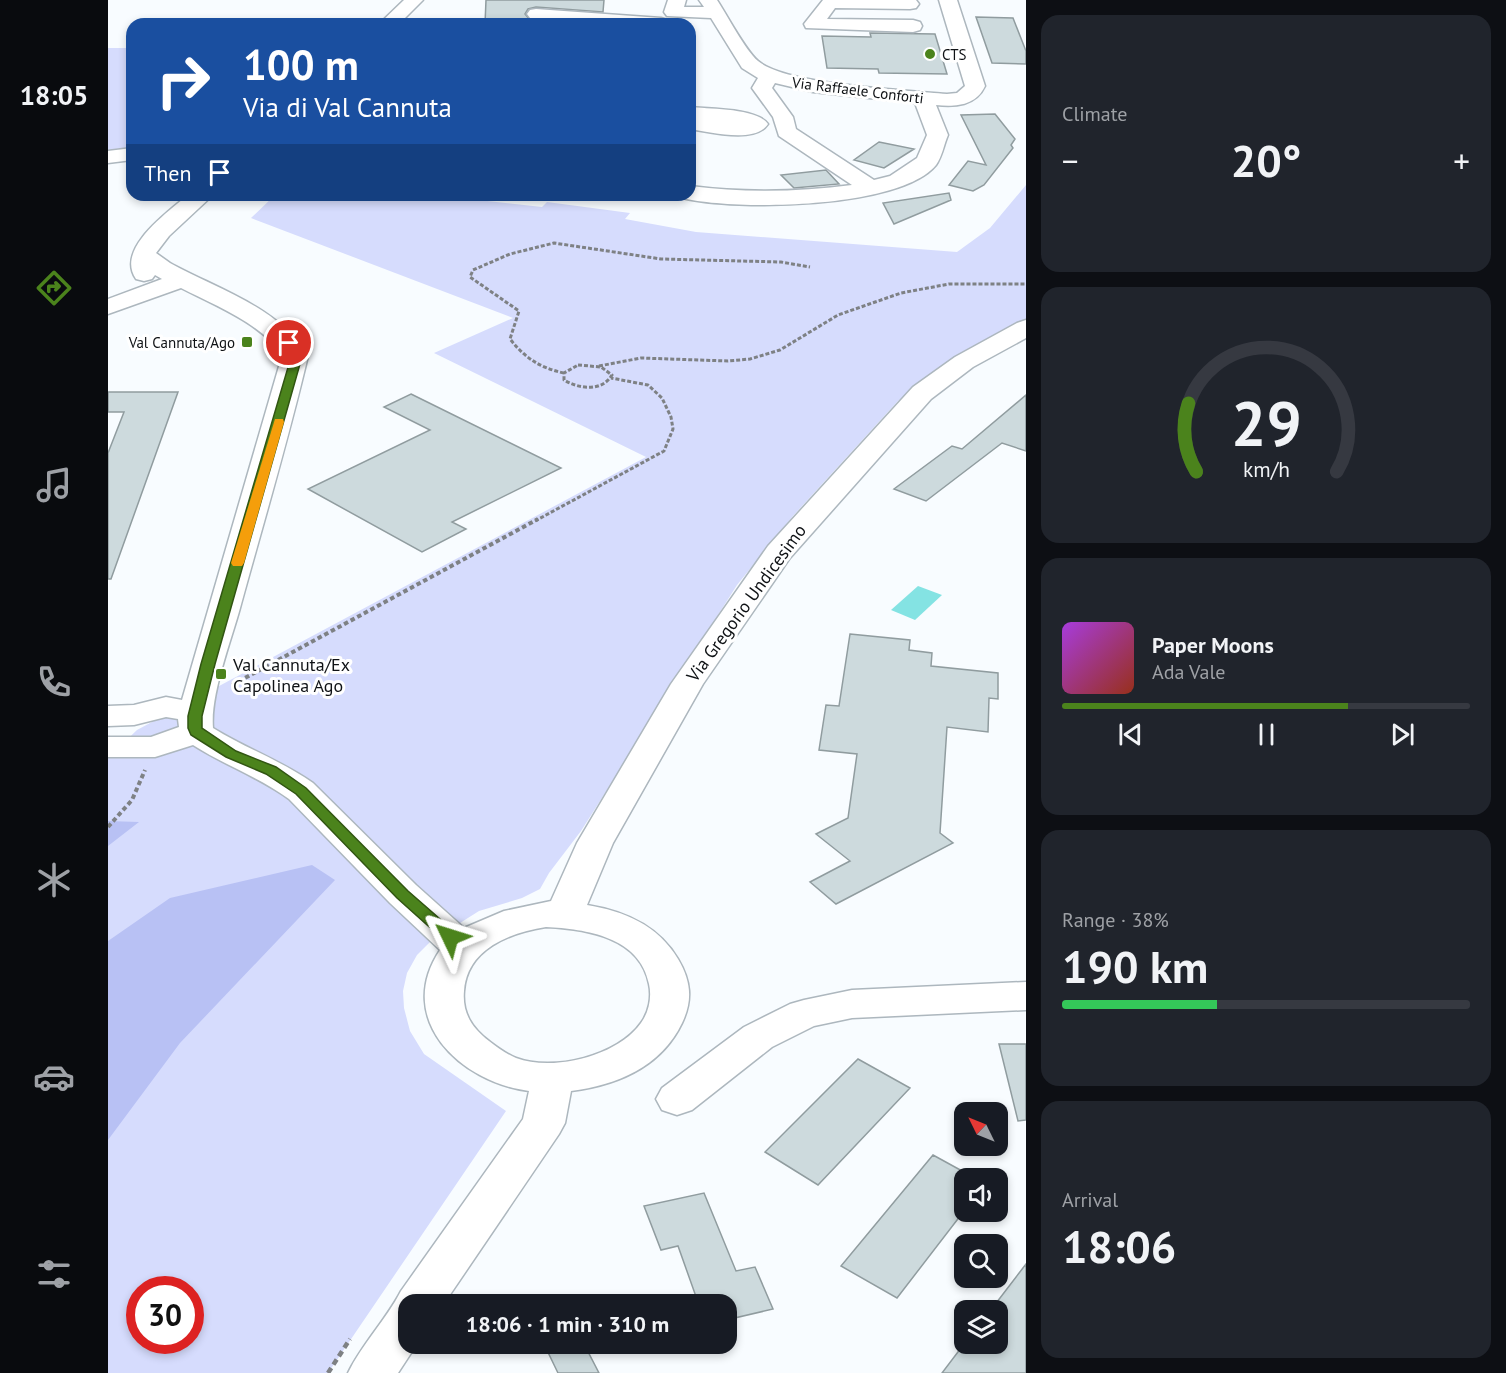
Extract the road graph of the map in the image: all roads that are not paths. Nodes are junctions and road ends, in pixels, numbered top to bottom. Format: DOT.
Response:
graph roads {
  1 [pos="414,0"];
  2 [pos="677,0"];
  3 [pos="948,0"];
  4 [pos="689,13"];
  5 [pos="536,14"];
  6 [pos="717,14"];
  7 [pos="821,14"];
  8 [pos="912,15"];
  9 [pos="394,18"];
  10 [pos="561,18"];
  11 [pos="744,54"];
  12 [pos="770,77"];
  13 [pos="975,83"];
  14 [pos="923,98"];
  15 [pos="696,114"];
  16 [pos="696,124"];
  17 [pos="126,155"];
  18 [pos="108,157"];
  19 [pos="871,188"];
  20 [pos="696,194"];
  21 [pos="195,201"];
  22 [pos="172,284"];
  23 [pos="108,307"];
  24 [pos="1026,328"];
  25 [pos="108,701"];
  26 [pos="108,716"];
  27 [pos="186,717"];
  28 [pos="108,747"];
  29 [pos="564,915"];
  30 [pos="463,949"];
  31 [pos="1026,996"];
  32 [pos="552,1077"];
  33 [pos="677,1100"];
  34 [pos="425,1294"];
  35 [pos="398,1326"];
  36 [pos="363,1354"];
  1 -- 9 [label="street"];
  2 -- 4 [label="street"];
  3 -- 13 [label="street"];
  4 -- 6 [label="street"];
  5 -- 10 [label="street"];
  6 -- 11 [label="street, Via Raffaele Conforti"];
  7 -- 8 [label="street"];
  11 -- 12 [label="street, Via Raffaele Conforti"];
  11 -- 13 [label="street, Via Raffaele Conforti"];
  12 -- 14 [label="street, Via Raffaele Conforti"];
  12 -- 19 [label="street"];
  13 -- 14 [label="street, Via Raffaele Conforti"];
  14 -- 19 [label="street"];
  15 -- 16 [label="street"];
  17 -- 18 [label="street"];
  19 -- 20 [label="street"];
  21 -- 22 [label="street"];
  22 -- 23 [label="street"];
  22 -- 27 [label="street"];
  24 -- 29 [label="street, Via Gregorio Undicesimo"];
  25 -- 27 [label="street"];
  26 -- 27 [label="street"];
  27 -- 28 [label="street"];
  27 -- 30 [label="street"];
  29 -- 30 [label="street"];
  29 -- 32 [label="street"];
  30 -- 32 [label="street"];
  31 -- 33 [label="street"];
  32 -- 34 [label="street"];
  35 -- 36 [label="street"];
}
